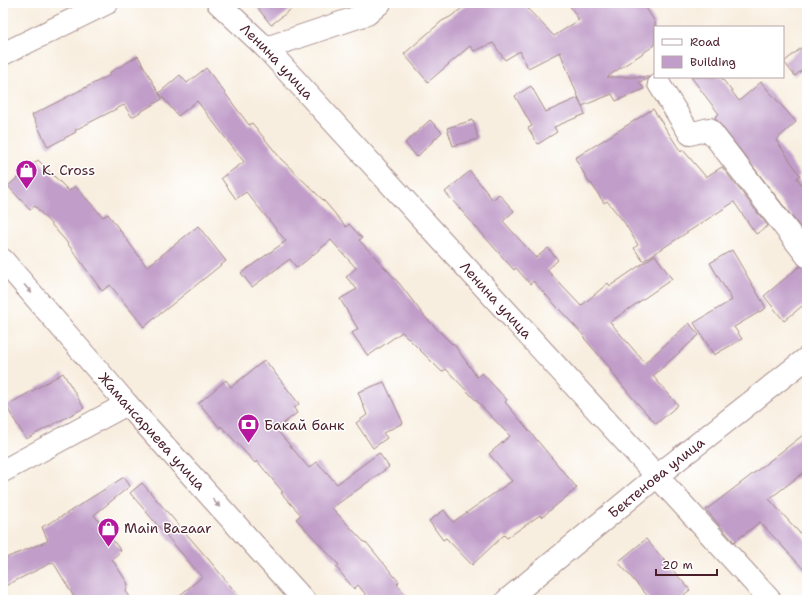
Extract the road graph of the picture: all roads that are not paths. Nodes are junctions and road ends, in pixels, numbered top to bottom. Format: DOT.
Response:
graph roads {
  1 [pos="107,3"];
  2 [pos="218,3"];
  3 [pos="380,3"];
  4 [pos="266,48"];
  5 [pos="3,54"];
  6 [pos="659,84"];
  7 [pos="807,256"];
  8 [pos="3,260"];
  9 [pos="807,358"];
  10 [pos="127,404"];
  11 [pos="3,471"];
  12 [pos="657,476"];
  13 [pos="304,600"];
  14 [pos="507,600"];
  15 [pos="770,600"];
  1 -- 5 [label="street"];
  2 -- 4 [label="street, Ленина улица"];
  3 -- 4 [label="street"];
  4 -- 12 [label="street, Ленина улица"];
  6 -- 7 [label="street"];
  8 -- 10 [label="street, Жамансариева улица, one-way"];
  9 -- 12 [label="street, Бектенова улица"];
  10 -- 11 [label="street"];
  10 -- 13 [label="street, Жамансариева улица, one-way"];
  12 -- 14 [label="street, Бектенова улица"];
  12 -- 15 [label="street, Ленина улица"];
}
